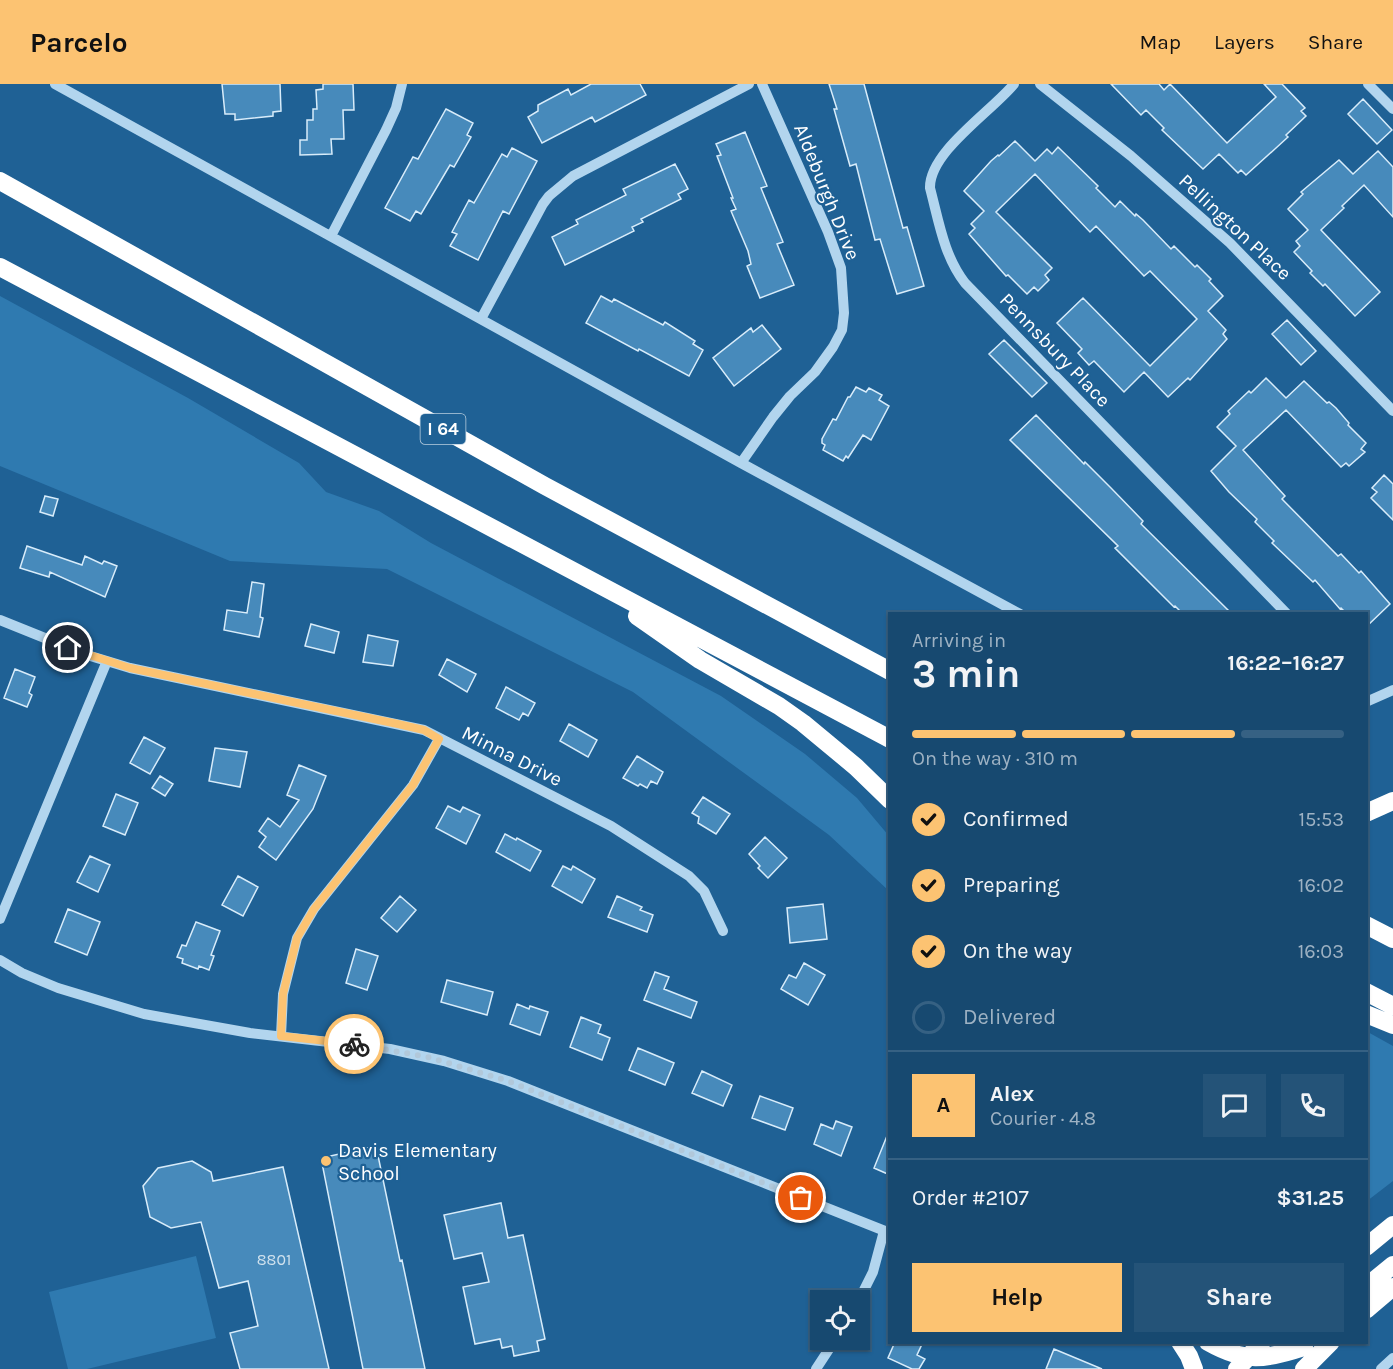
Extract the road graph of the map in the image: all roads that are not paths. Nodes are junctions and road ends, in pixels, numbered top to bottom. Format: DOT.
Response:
graph roads {
  1 [pos="55,84"];
  2 [pos="402,84"];
  3 [pos="749,84"];
  4 [pos="762,84"];
  5 [pos="1014,84"];
  6 [pos="1040,84"];
  7 [pos="1368,84"];
  8 [pos="1393,109"];
  9 [pos="0,181"];
  10 [pos="331,236"];
  11 [pos="0,267"];
  12 [pos="481,319"];
  13 [pos="1393,411"];
  14 [pos="741,463"];
  15 [pos="566,568"];
  16 [pos="1016,612"];
  17 [pos="1285,612"];
  18 [pos="0,620"];
  19 [pos="107,661"];
  20 [pos="888,671"];
  21 [pos="1393,690"];
  22 [pos="1368,701"];
  23 [pos="888,738"];
  24 [pos="439,739"];
  25 [pos="888,798"];
  26 [pos="1393,801"];
  27 [pos="1368,812"];
  28 [pos="0,919"];
  29 [pos="1368,926"];
  30 [pos="723,931"];
  31 [pos="1393,939"];
  32 [pos="0,960"];
  33 [pos="1368,993"];
  34 [pos="1393,1006"];
  35 [pos="1368,1015"];
  36 [pos="1393,1025"];
  37 [pos="281,1036"];
  38 [pos="1393,1215"];
  39 [pos="1393,1225"];
  40 [pos="1368,1230"];
  41 [pos="887,1232"];
  42 [pos="1368,1244"];
  43 [pos="1393,1265"];
  44 [pos="1368,1285"];
  45 [pos="1393,1287"];
  46 [pos="864,1290"];
  47 [pos="1368,1308"];
  48 [pos="1181,1344"];
  49 [pos="1211,1344"];
  50 [pos="1260,1344"];
  51 [pos="1329,1344"];
  52 [pos="1306,1345"];
  53 [pos="828,1350"];
  54 [pos="1393,1358"];
  55 [pos="1242,1363"];
  56 [pos="816,1369"];
  57 [pos="1194,1369"];
  58 [pos="1281,1369"];
  59 [pos="1304,1369"];
  60 [pos="1381,1369"];
  1 -- 10 [label="street"];
  2 -- 10 [label="street"];
  3 -- 12 [label="street"];
  4 -- 14 [label="street, Aldeburgh Drive"];
  5 -- 17 [label="street, Pennsbury Place"];
  6 -- 13 [label="street, Pellington Place"];
  7 -- 8 [label="street"];
  9 -- 20 [label="highway, I 64"];
  10 -- 12 [label="street"];
  11 -- 15 [label="highway"];
  12 -- 14 [label="street"];
  14 -- 16 [label="street"];
  15 -- 23 [label="highway"];
  15 -- 25 [label="highway"];
  18 -- 19 [label="street, Minna Drive"];
  19 -- 24 [label="street, Minna Drive"];
  19 -- 28 [label="street"];
  21 -- 22 [label="street"];
  24 -- 30 [label="street, Minna Drive"];
  24 -- 37 [label="street"];
  26 -- 27 [label="highway"];
  29 -- 31 [label="highway"];
  32 -- 37 [label="street"];
  33 -- 34 [label="highway"];
  35 -- 36 [label="highway"];
  37 -- 41 [label="street"];
  38 -- 40 [label="highway"];
  39 -- 42 [label="highway"];
  41 -- 46 [label="street"];
  43 -- 44 [label="highway"];
  45 -- 47 [label="highway"];
  48 -- 57 [label="highway"];
  49 -- 55 [label="highway"];
  50 -- 55 [label="highway"];
  51 -- 59 [label="highway"];
  52 -- 55 [label="highway"];
  52 -- 58 [label="highway"];
  53 -- 56 [label="street"];
  54 -- 60 [label="street"];
}
